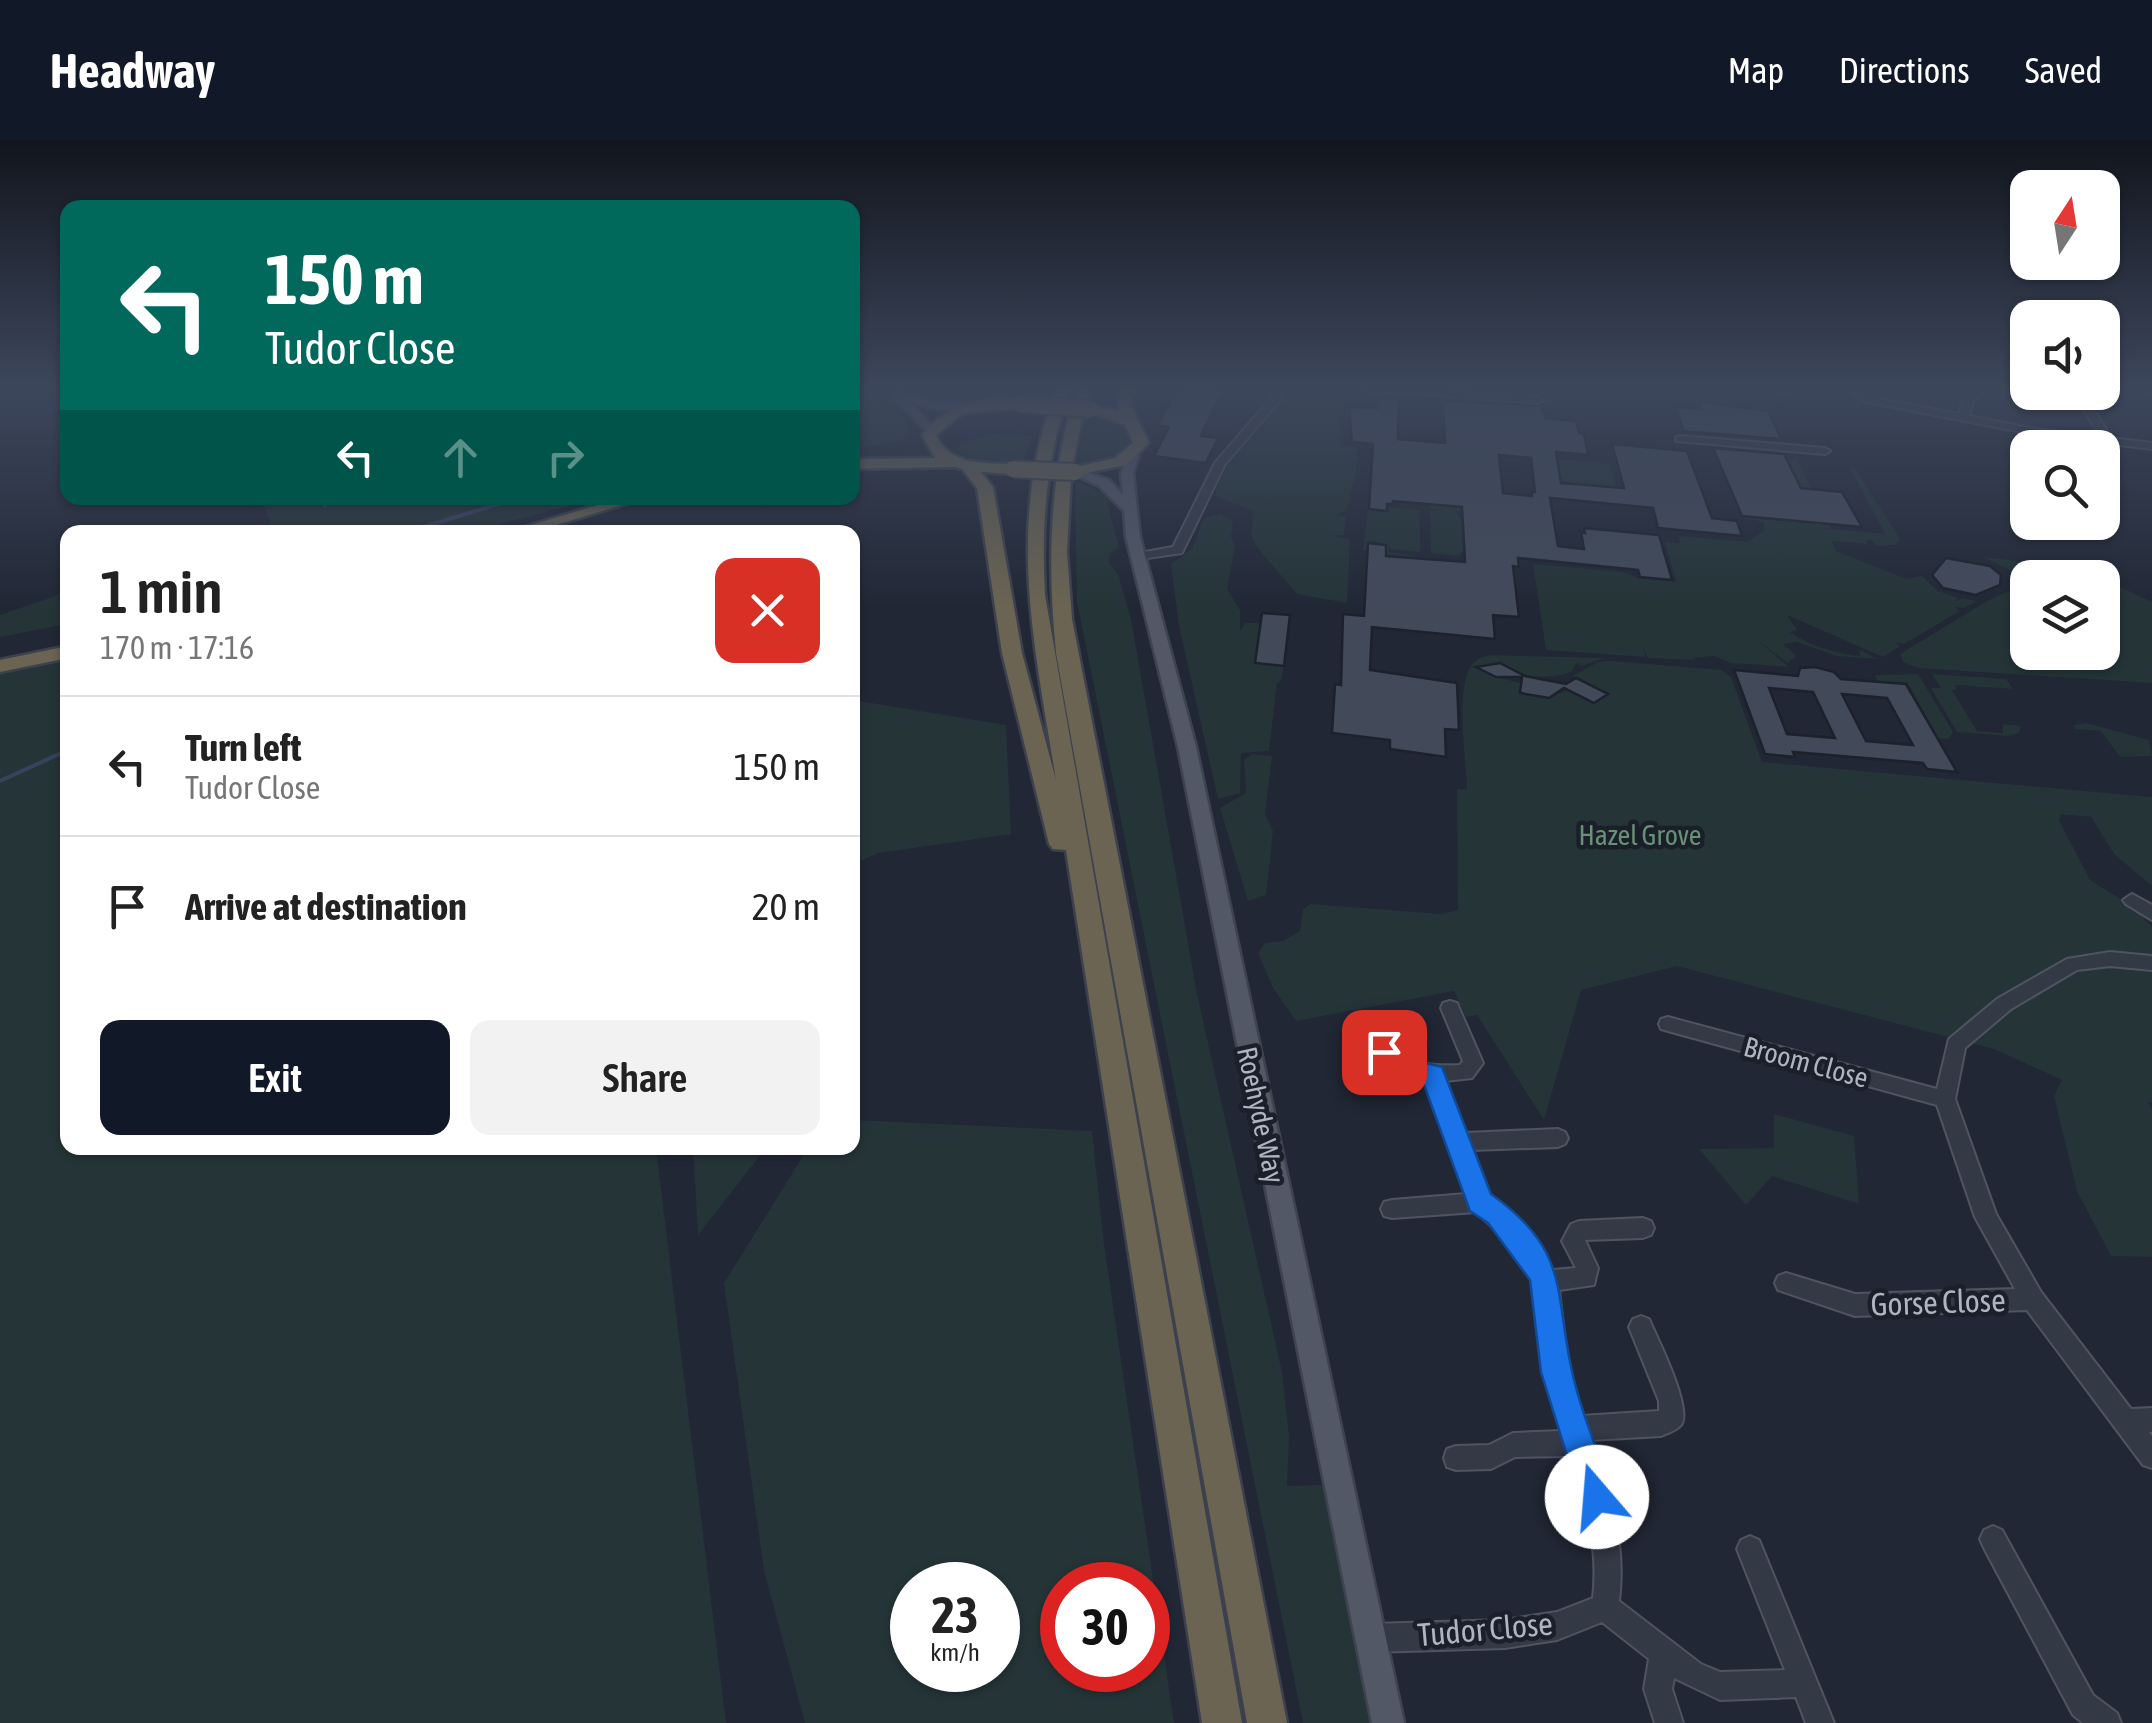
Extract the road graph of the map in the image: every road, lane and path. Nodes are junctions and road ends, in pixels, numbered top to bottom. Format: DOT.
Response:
graph roads {
  1 [pos="958,461"];
  2 [pos="1040,461"];
  3 [pos="1065,461"];
  4 [pos="1121,461"];
  5 [pos="1131,461"];
  6 [pos="1221,461"];
  7 [pos="962,463"];
  8 [pos="860,464"];
  9 [pos="1075,472"];
  10 [pos="622,505"];
  11 [pos="627,505"];
  12 [pos="1127,508"];
  13 [pos="543,525"];
  14 [pos="565,525"];
  15 [pos="1137,557"];
  16 [pos="60,643"];
  17 [pos="60,654"];
  18 [pos="0,655"];
  19 [pos="0,666"];
  20 [pos="1084,900"];
  21 [pos="2132,900"];
  22 [pos="2152,914"];
  23 [pos="2152,963"];
  24 [pos="1450,1008"];
  25 [pos="1668,1024"];
  26 [pos="1356,1025"];
  27 [pos="1433,1074"];
  28 [pos="1945,1099"];
  29 [pos="1558,1138"];
  30 [pos="1457,1142"];
  31 [pos="1480,1202"];
  32 [pos="1392,1209"];
  33 [pos="1643,1228"];
  34 [pos="1545,1280"];
  35 [pos="1786,1283"];
  36 [pos="2034,1299"];
  37 [pos="1641,1328"];
  38 [pos="2152,1420"];
  39 [pos="2125,1422"];
  40 [pos="1577,1436"];
  41 [pos="2152,1456"];
  42 [pos="1456,1458"];
  43 [pos="1993,1539"];
  44 [pos="1750,1549"];
  45 [pos="1606,1607"];
  46 [pos="1372,1638"];
  47 [pos="1664,1655"];
  48 [pos="1804,1682"];
  49 [pos="1222,1723"];
  50 [pos="1267,1723"];
  51 [pos="1388,1723"];
  52 [pos="1669,1723"];
  53 [pos="1820,1723"];
  54 [pos="2107,1723"];
  1 -- 7 [label="highway"];
  2 -- 20 [label="highway"];
  3 -- 50 [label="highway"];
  4 -- 9 [label="highway"];
  5 -- 12 [label="main road, Roehyde Way"];
  6 -- 15 [label="street"];
  7 -- 8 [label="highway"];
  7 -- 9 [label="highway, bridge"];
  7 -- 20 [label="highway"];
  9 -- 12 [label="main road"];
  10 -- 13 [label="highway"];
  11 -- 14 [label="highway"];
  12 -- 15 [label="main road, Roehyde Way"];
  15 -- 46 [label="main road, Roehyde Way"];
  16 -- 18 [label="highway"];
  17 -- 19 [label="highway"];
  20 -- 49 [label="highway"];
  21 -- 22 [label="street"];
  23 -- 28 [label="street"];
  24 -- 27 [label="street"];
  25 -- 28 [label="street, Broom Close"];
  26 -- 27 [label="street"];
  27 -- 30 [label="street"];
  28 -- 36 [label="street"];
  29 -- 30 [label="street"];
  30 -- 31 [label="street"];
  31 -- 32 [label="street"];
  31 -- 34 [label="street"];
  33 -- 34 [label="street"];
  34 -- 40 [label="street"];
  35 -- 36 [label="street, Gorse Close"];
  36 -- 39 [label="street"];
  37 -- 40 [label="street"];
  38 -- 39 [label="street"];
  39 -- 41 [label="street"];
  40 -- 42 [label="street"];
  40 -- 45 [label="street"];
  43 -- 54 [label="street"];
  44 -- 48 [label="street"];
  45 -- 46 [label="street, Tudor Close"];
  45 -- 47 [label="street"];
  46 -- 51 [label="main road, Roehyde Way"];
  47 -- 48 [label="street"];
  47 -- 52 [label="street"];
  48 -- 53 [label="street"];
}
